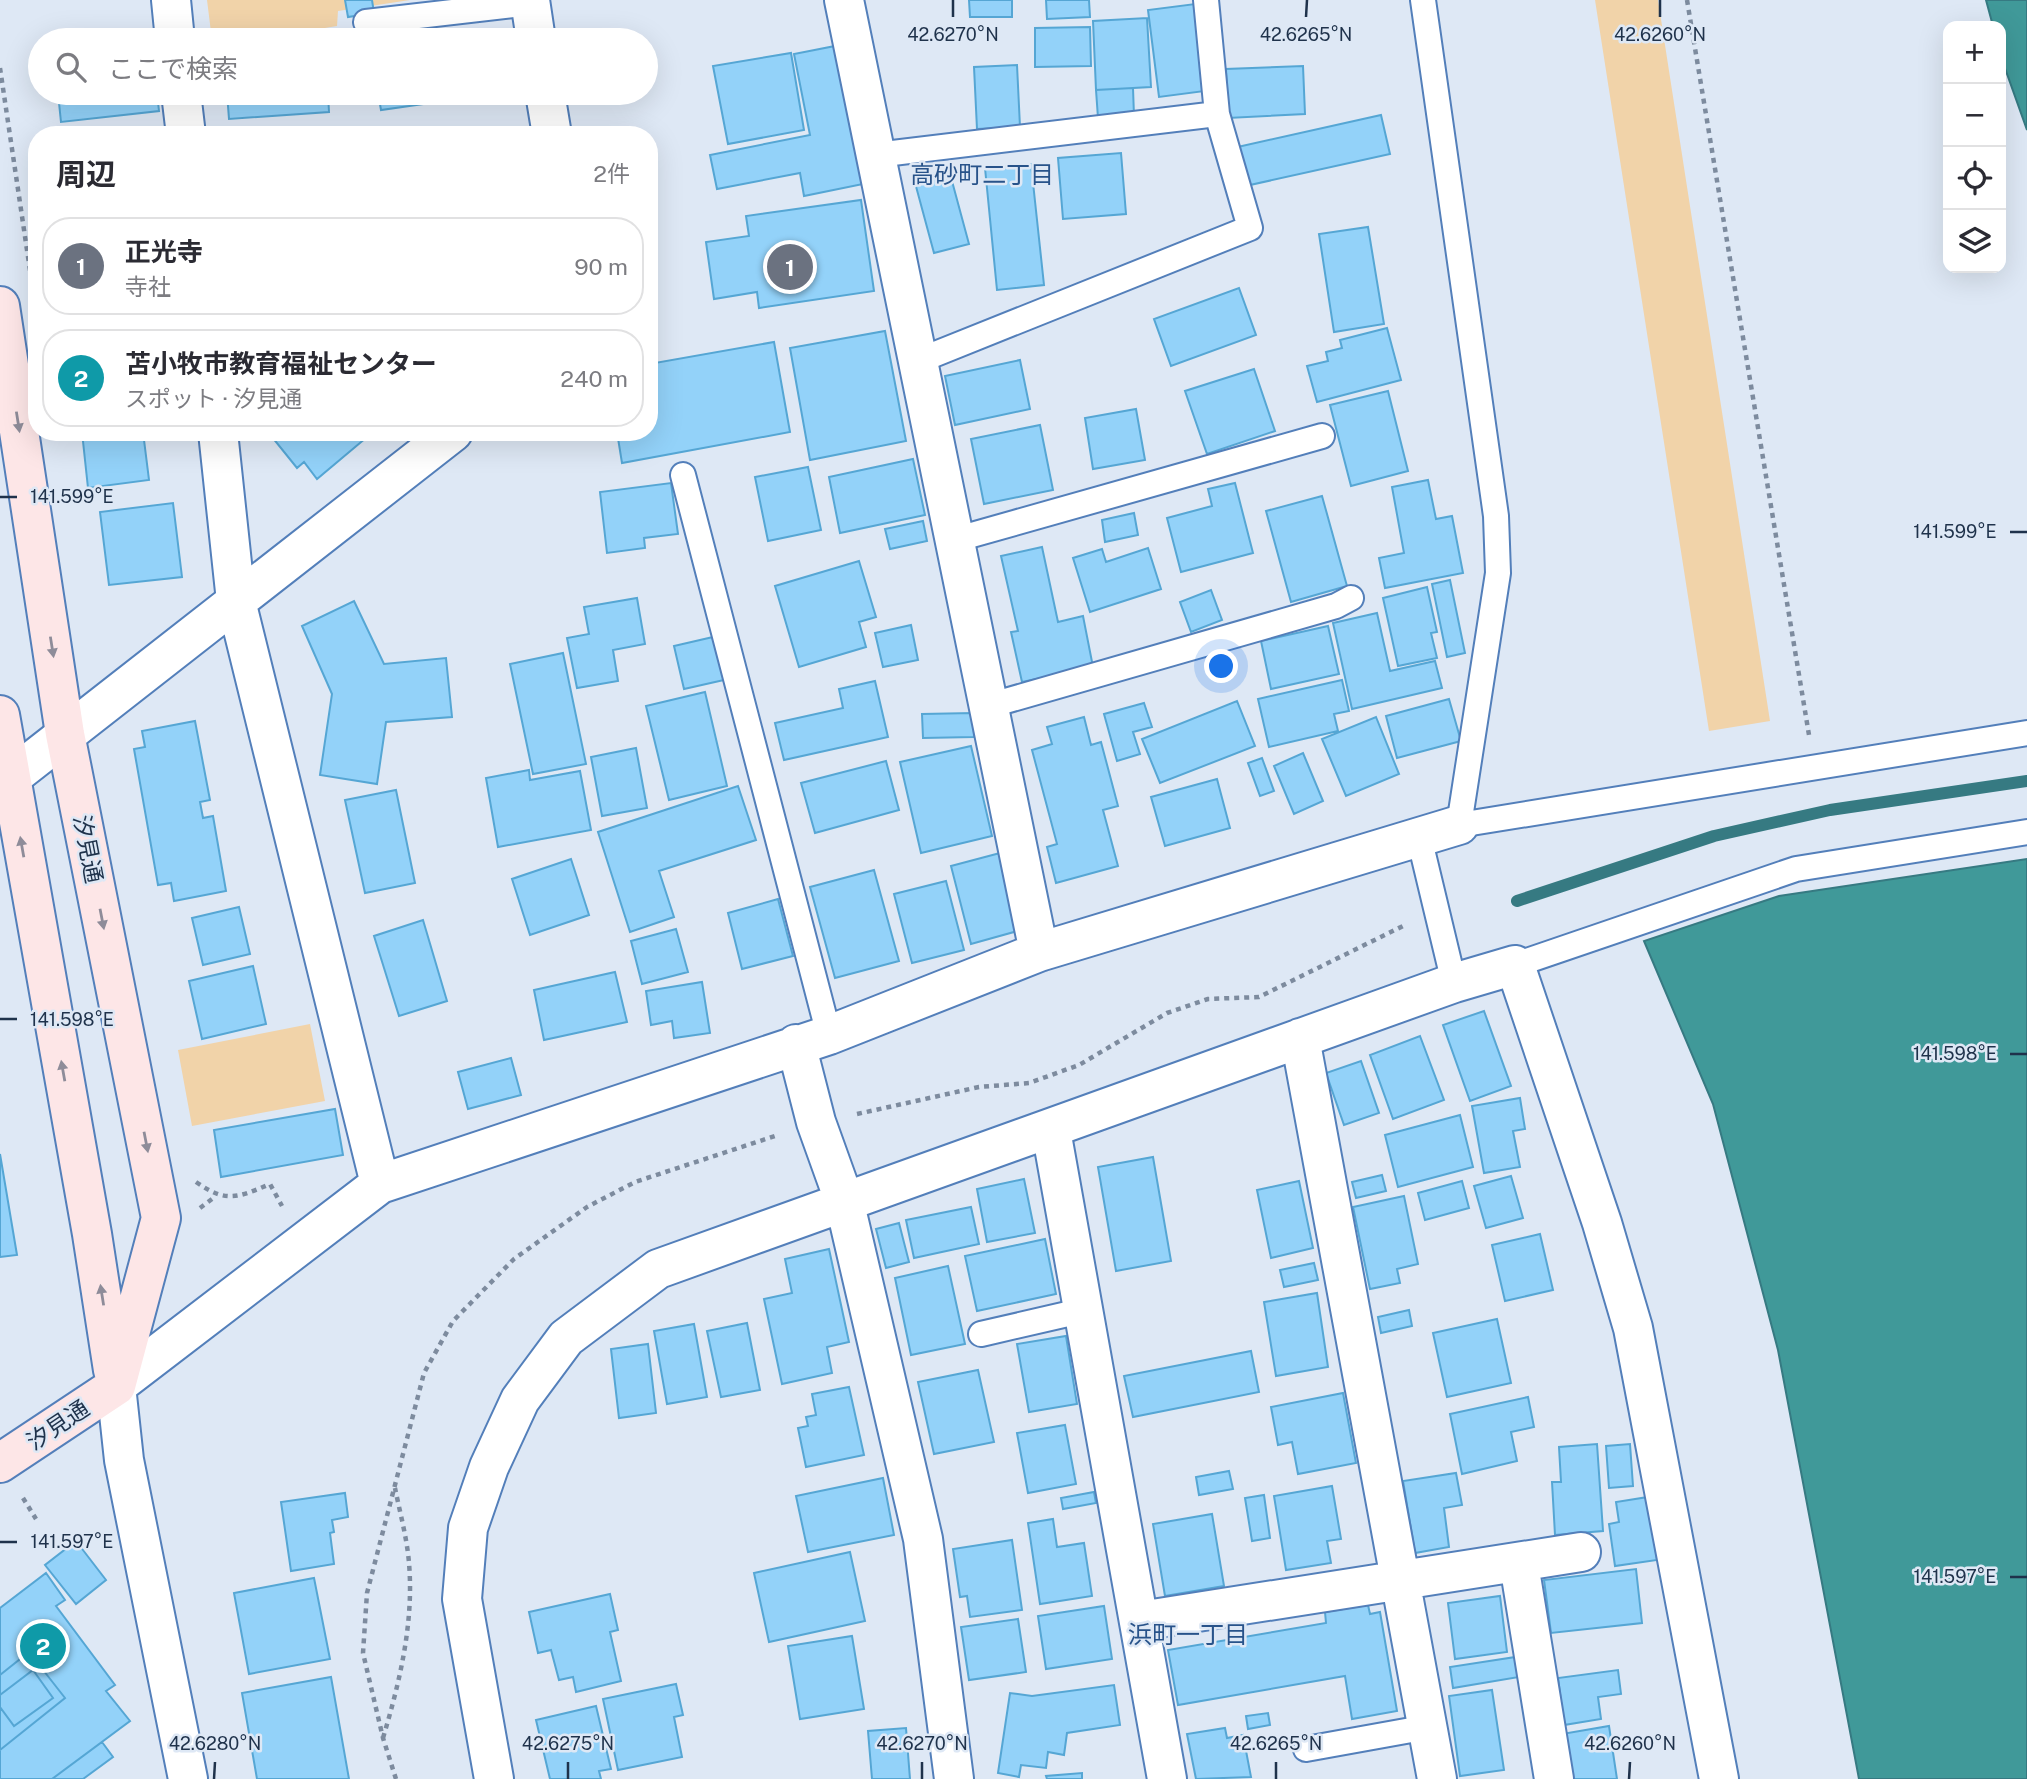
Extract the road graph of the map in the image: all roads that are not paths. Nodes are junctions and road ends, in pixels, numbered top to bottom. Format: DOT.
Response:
graph roads {
  1 [pos="171,0"];
  2 [pos="844,0"];
  3 [pos="1206,0"];
  4 [pos="1423,0"];
  5 [pos="530,2"];
  6 [pos="366,22"];
  7 [pos="174,28"];
  8 [pos="534,28"];
  9 [pos="182,105"];
  10 [pos="547,105"];
  11 [pos="1217,114"];
  12 [pos="185,126"];
  13 [pos="550,126"];
  14 [pos="876,155"];
  15 [pos="0,306"];
  16 [pos="918,361"];
  17 [pos="1322,436"];
  18 [pos="219,441"];
  19 [pos="441,441"];
  20 [pos="683,475"];
  21 [pos="954,540"];
  22 [pos="1351,598"];
  23 [pos="236,601"];
  24 [pos="988,706"];
  25 [pos="0,715"];
  26 [pos="2027,733"];
  27 [pos="65,734"];
  28 [pos="5,781"];
  29 [pos="1459,825"];
  30 [pos="2027,832"];
  31 [pos="1419,837"];
  32 [pos="1039,951"];
  33 [pos="1515,965"];
  34 [pos="1454,983"];
  35 [pos="1300,1038"];
  36 [pos="812,1040"];
  37 [pos="1051,1130"];
  38 [pos="380,1184"];
  39 [pos="844,1200"];
  40 [pos="1085,1310"];
  41 [pos="981,1334"];
  42 [pos="116,1386"];
  43 [pos="0,1463"];
  44 [pos="1581,1552"];
  45 [pos="1518,1564"];
  46 [pos="1402,1582"];
  47 [pos="1140,1620"];
  48 [pos="1428,1727"];
  49 [pos="1306,1749"];
  50 [pos="188,1779"];
  51 [pos="494,1779"];
  52 [pos="954,1779"];
  53 [pos="1167,1779"];
  54 [pos="1437,1779"];
  55 [pos="1554,1779"];
  56 [pos="1719,1779"];
  1 -- 7 [label="street"];
  2 -- 14 [label="street"];
  3 -- 11 [label="lane"];
  4 -- 29 [label="lane"];
  5 -- 6 [label="lane"];
  5 -- 8 [label="street"];
  9 -- 12 [label="street"];
  10 -- 13 [label="street"];
  11 -- 14 [label="lane"];
  11 -- 16 [label="lane"];
  14 -- 16 [label="street"];
  15 -- 27 [label="street, 汐見通, one-way"];
  16 -- 21 [label="street"];
  17 -- 21 [label="lane"];
  18 -- 23 [label="street"];
  19 -- 23 [label="street"];
  20 -- 36 [label="lane"];
  21 -- 24 [label="street"];
  22 -- 24 [label="lane"];
  23 -- 27 [label="street"];
  23 -- 38 [label="street"];
  24 -- 32 [label="street"];
  25 -- 28 [label="street"];
  26 -- 29 [label="lane"];
  27 -- 28 [label="street"];
  27 -- 42 [label="street, 汐見通, one-way"];
  42 -- 28 [label="street, one-way"];
  29 -- 31 [label="street"];
  30 -- 33 [label="lane"];
  31 -- 32 [label="street"];
  31 -- 34 [label="lane"];
  32 -- 36 [label="street"];
  33 -- 34 [label="street"];
  33 -- 56 [label="street"];
  34 -- 35 [label="street"];
  35 -- 37 [label="street"];
  35 -- 46 [label="street"];
  36 -- 38 [label="street"];
  36 -- 39 [label="street"];
  37 -- 39 [label="street"];
  37 -- 40 [label="street"];
  38 -- 42 [label="street"];
  39 -- 51 [label="street"];
  39 -- 52 [label="street"];
  40 -- 41 [label="lane"];
  40 -- 47 [label="street"];
  42 -- 43 [label="street, 汐見通"];
  42 -- 50 [label="street"];
  44 -- 45 [label="street"];
  45 -- 46 [label="street"];
  45 -- 55 [label="street"];
  46 -- 47 [label="street"];
  46 -- 48 [label="street"];
  47 -- 53 [label="street"];
  48 -- 49 [label="lane"];
  48 -- 54 [label="street"];
}
